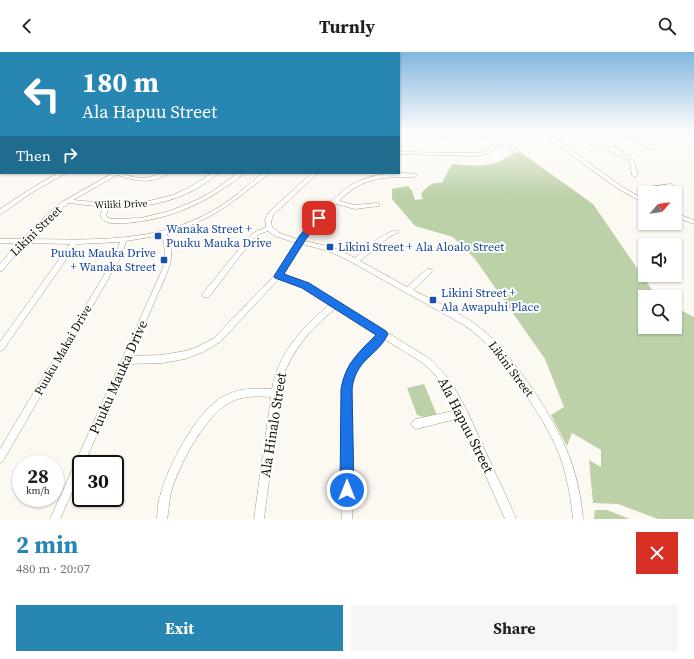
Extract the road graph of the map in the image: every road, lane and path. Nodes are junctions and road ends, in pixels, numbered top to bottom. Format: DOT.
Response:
graph roads {
  1 [pos="400,153"];
  2 [pos="486,153"];
  3 [pos="572,153"];
  4 [pos="618,153"];
  5 [pos="61,174"];
  6 [pos="115,174"];
  7 [pos="120,174"];
  8 [pos="163,174"];
  9 [pos="213,174"];
  10 [pos="240,174"];
  11 [pos="265,174"];
  12 [pos="314,174"];
  13 [pos="414,175"];
  14 [pos="635,175"];
  15 [pos="665,182"];
  16 [pos="671,186"];
  17 [pos="638,198"];
  18 [pos="69,201"];
  19 [pos="335,202"];
  20 [pos="377,205"];
  21 [pos="107,206"];
  22 [pos="0,213"];
  23 [pos="682,218"];
  24 [pos="694,222"];
  25 [pos="269,228"];
  26 [pos="396,232"];
  27 [pos="164,233"];
  28 [pos="0,241"];
  29 [pos="23,241"];
  30 [pos="123,241"];
  31 [pos="300,241"];
  32 [pos="74,242"];
  33 [pos="356,261"];
  34 [pos="0,269"];
  35 [pos="429,271"];
  36 [pos="278,276"];
  37 [pos="408,290"];
  38 [pos="206,295"];
  39 [pos="335,304"];
  40 [pos="383,334"];
  41 [pos="0,348"];
  42 [pos="126,360"];
  43 [pos="276,393"];
  44 [pos="462,412"];
  45 [pos="416,424"];
  46 [pos="0,458"];
  47 [pos="162,517"];
  48 [pos="55,519"];
  49 [pos="259,519"];
  50 [pos="347,519"];
  51 [pos="352,519"];
  52 [pos="511,519"];
  53 [pos="578,519"];
  1 -- 2 [label="street"];
  3 -- 17 [label="street"];
  4 -- 14 [label="street"];
  5 -- 22 [label="main road"];
  6 -- 18 [label="street, Likini Street"];
  7 -- 8 [label="street"];
  9 -- 21 [label="street, Wiliki Drive"];
  10 -- 21 [label="street"];
  11 -- 27 [label="street"];
  12 -- 25 [label="street"];
  13 -- 19 [label="street"];
  15 -- 16 [label="street"];
  18 -- 21 [label="street, Wiliki Drive"];
  18 -- 29 [label="street, Likini Street"];
  19 -- 20 [label="street"];
  19 -- 31 [label="street"];
  23 -- 24 [label="street"];
  25 -- 31 [label="street, Likini Street"];
  25 -- 38 [label="street"];
  26 -- 33 [label="street"];
  27 -- 30 [label="street"];
  27 -- 42 [label="street, Puuku Mauka Drive"];
  28 -- 29 [label="street"];
  29 -- 32 [label="street"];
  29 -- 34 [label="street, Likini Street"];
  30 -- 32 [label="street"];
  30 -- 46 [label="street, Puuku Makai Drive"];
  31 -- 33 [label="street, Likini Street"];
  31 -- 36 [label="street"];
  32 -- 41 [label="street"];
  33 -- 37 [label="street, Likini Street"];
  35 -- 37 [label="street"];
  36 -- 39 [label="street, Ala Hapuu Street"];
  36 -- 42 [label="street"];
  37 -- 53 [label="street, Likini Street"];
  39 -- 40 [label="street, Ala Hapuu Street"];
  39 -- 43 [label="street, Ala Hinalo Street"];
  40 -- 44 [label="street, Ala Hapuu Street"];
  40 -- 50 [label="street"];
  42 -- 48 [label="street, Puuku Mauka Drive"];
  43 -- 47 [label="street"];
  43 -- 49 [label="street, Ala Hinalo Street"];
  44 -- 45 [label="street"];
  44 -- 52 [label="street, Ala Hapuu Street"];
  50 -- 51 [label="street"];
}
